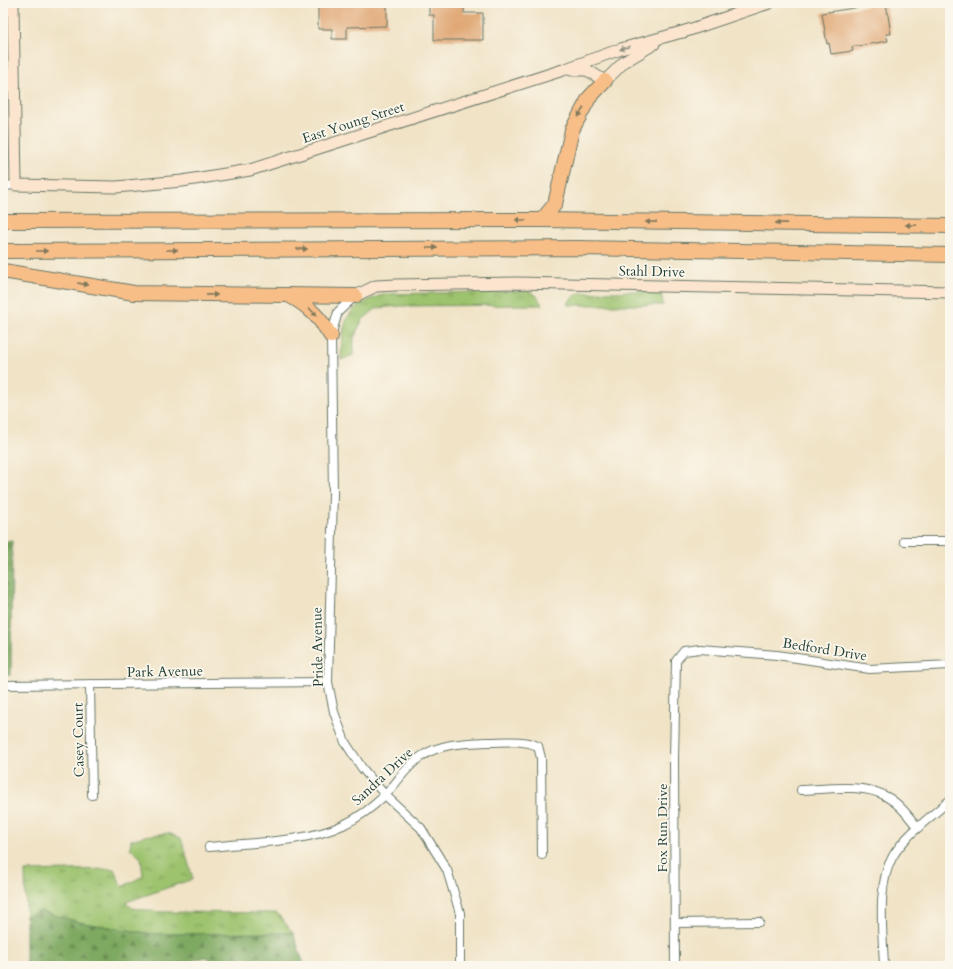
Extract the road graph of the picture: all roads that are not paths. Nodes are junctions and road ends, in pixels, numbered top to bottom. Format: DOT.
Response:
graph roads {
  1 [pos="13,3"];
  2 [pos="770,3"];
  3 [pos="689,30"];
  4 [pos="563,70"];
  5 [pos="605,81"];
  6 [pos="16,185"];
  7 [pos="3,186"];
  8 [pos="542,220"];
  9 [pos="3,221"];
  10 [pos="950,226"];
  11 [pos="3,251"];
  12 [pos="950,255"];
  13 [pos="3,271"];
  14 [pos="950,292"];
  15 [pos="288,295"];
  16 [pos="355,296"];
  17 [pos="331,336"];
  18 [pos="904,541"];
  19 [pos="950,541"];
  20 [pos="697,649"];
  21 [pos="950,665"];
  22 [pos="328,682"];
  23 [pos="90,684"];
  24 [pos="3,685"];
  25 [pos="801,790"];
  26 [pos="92,795"];
  27 [pos="385,795"];
  28 [pos="950,800"];
  29 [pos="918,828"];
  30 [pos="209,846"];
  31 [pos="542,855"];
  32 [pos="759,922"];
  33 [pos="675,923"];
  34 [pos="460,966"];
  35 [pos="675,966"];
  36 [pos="884,966"];
  1 -- 6 [label="main road"];
  2 -- 3 [label="main road, East Young Street"];
  3 -- 4 [label="main road, East Young Street, one-way"];
  3 -- 5 [label="main road, East Young Street"];
  4 -- 5 [label="main road"];
  4 -- 6 [label="main road, East Young Street"];
  5 -- 8 [label="highway, one-way"];
  6 -- 7 [label="street"];
  8 -- 9 [label="highway, one-way"];
  10 -- 8 [label="highway, one-way"];
  11 -- 12 [label="highway, one-way"];
  13 -- 15 [label="highway, one-way"];
  14 -- 16 [label="main road, Stahl Drive"];
  15 -- 16 [label="highway"];
  15 -- 17 [label="highway, one-way"];
  16 -- 17 [label="street, Pride Avenue"];
  17 -- 22 [label="street, Pride Avenue"];
  18 -- 19 [label="street"];
  20 -- 21 [label="street, Bedford Drive"];
  20 -- 33 [label="street, Fox Run Drive"];
  22 -- 23 [label="street, Park Avenue"];
  22 -- 27 [label="street, Pride Avenue"];
  23 -- 24 [label="street, Park Avenue"];
  23 -- 26 [label="street, Casey Court"];
  25 -- 29 [label="street"];
  27 -- 30 [label="street, Sandra Drive"];
  27 -- 31 [label="street, Sandra Drive"];
  27 -- 34 [label="street, Pride Avenue"];
  28 -- 29 [label="street"];
  29 -- 36 [label="street"];
  32 -- 33 [label="street"];
  33 -- 35 [label="street, Fox Run Drive"];
}
